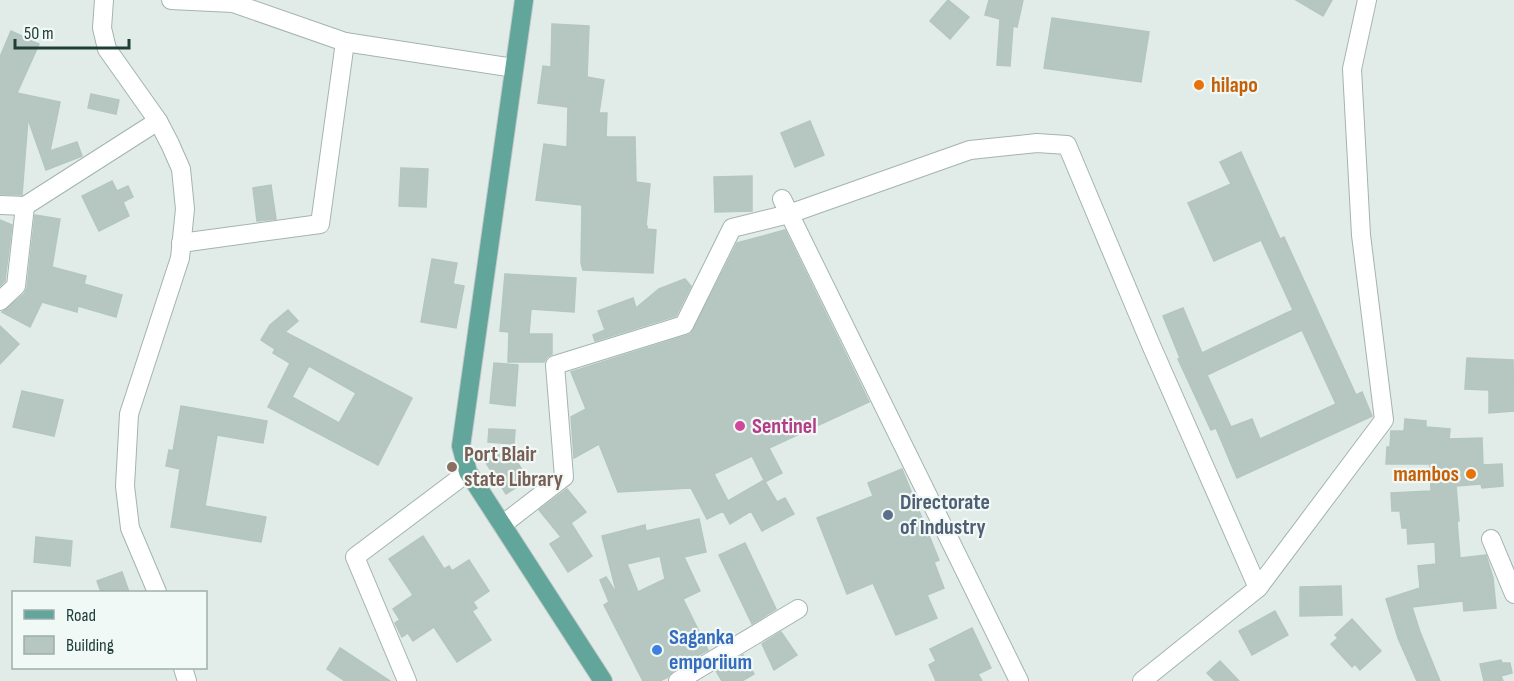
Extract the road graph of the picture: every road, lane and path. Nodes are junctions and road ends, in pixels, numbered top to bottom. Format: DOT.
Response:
graph roads {
  1 [pos="104,0"];
  2 [pos="171,0"];
  3 [pos="524,0"];
  4 [pos="1368,0"];
  5 [pos="345,42"];
  6 [pos="514,68"];
  7 [pos="158,121"];
  8 [pos="0,205"];
  9 [pos="25,206"];
  10 [pos="785,207"];
  11 [pos="181,243"];
  12 [pos="0,301"];
  13 [pos="468,472"];
  14 [pos="502,525"];
  15 [pos="1491,538"];
  16 [pos="1258,588"];
  17 [pos="157,591"];
  18 [pos="1514,594"];
  19 [pos="798,609"];
  20 [pos="407,681"];
  21 [pos="603,681"];
  22 [pos="678,681"];
  23 [pos="1019,681"];
  24 [pos="1143,681"];
  1 -- 7 [label="street"];
  2 -- 5 [label="street"];
  3 -- 6 [label="main road"];
  4 -- 16 [label="street"];
  5 -- 6 [label="street"];
  5 -- 11 [label="street"];
  6 -- 13 [label="main road"];
  7 -- 9 [label="street"];
  7 -- 11 [label="street"];
  8 -- 9 [label="street"];
  9 -- 12 [label="street"];
  10 -- 14 [label="street"];
  10 -- 16 [label="street"];
  10 -- 23 [label="street"];
  11 -- 17 [label="street"];
  13 -- 14 [label="main road"];
  13 -- 20 [label="street"];
  14 -- 21 [label="main road"];
  15 -- 18 [label="street"];
  16 -- 24 [label="street"];
  19 -- 22 [label="street"];
}
